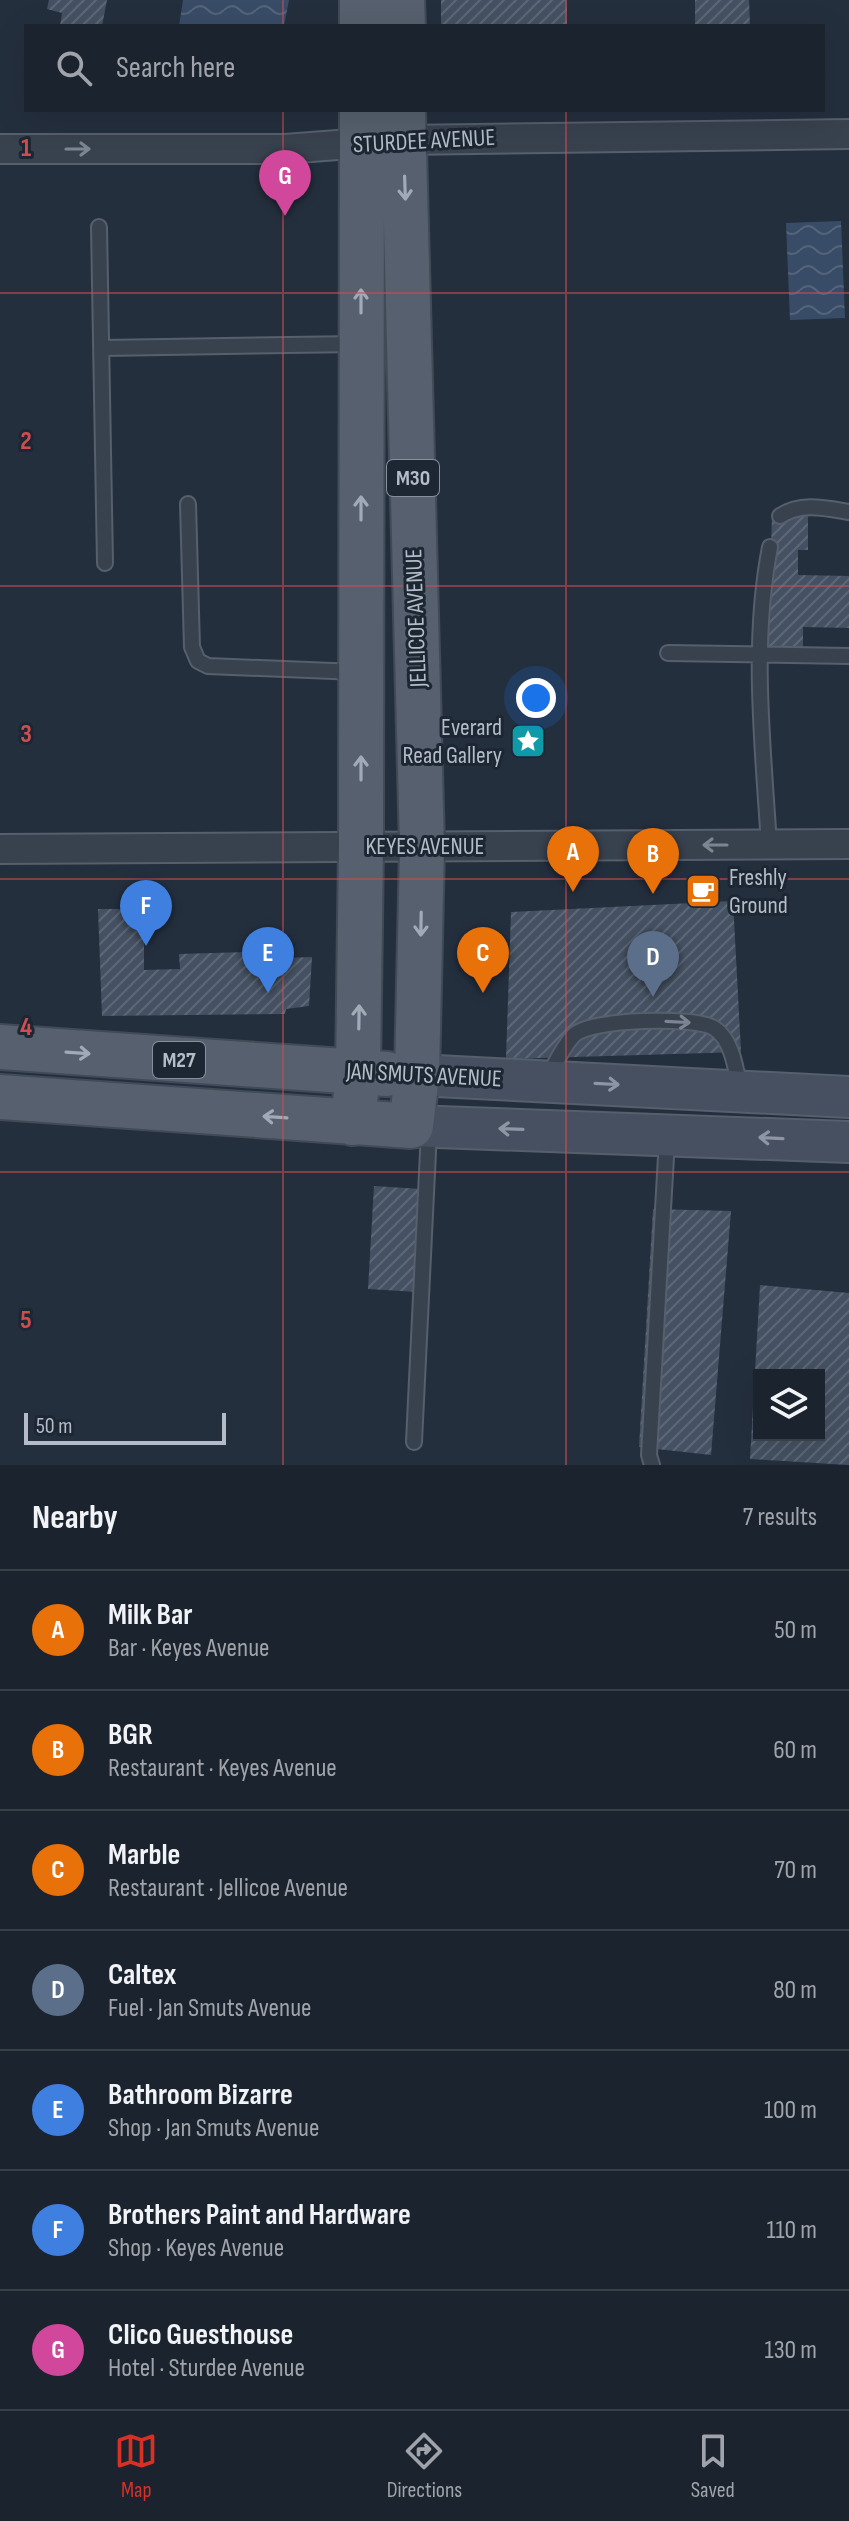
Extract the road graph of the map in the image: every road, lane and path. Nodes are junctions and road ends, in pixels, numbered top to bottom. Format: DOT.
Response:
graph roads {
  1 [pos="362,0"];
  2 [pos="402,0"];
  3 [pos="362,24"];
  4 [pos="403,24"];
  5 [pos="382,126"];
  6 [pos="849,134"];
  7 [pos="0,149"];
  8 [pos="99,227"];
  9 [pos="361,344"];
  10 [pos="103,348"];
  11 [pos="188,504"];
  12 [pos="849,512"];
  13 [pos="780,516"];
  14 [pos="770,547"];
  15 [pos="105,563"];
  16 [pos="668,653"];
  17 [pos="759,654"];
  18 [pos="849,656"];
  19 [pos="361,672"];
  20 [pos="849,844"];
  21 [pos="769,845"];
  22 [pos="361,846"];
  23 [pos="422,847"];
  24 [pos="0,849"];
  25 [pos="0,1047"];
  26 [pos="358,1073"];
  27 [pos="417,1075"];
  28 [pos="544,1081"];
  29 [pos="740,1091"];
  30 [pos="0,1097"];
  31 [pos="849,1097"];
  32 [pos="353,1123"];
  33 [pos="420,1126"];
  34 [pos="667,1135"];
  35 [pos="849,1142"];
  36 [pos="414,1442"];
  37 [pos="652,1465"];
  1 -- 3 [label="main road"];
  2 -- 4 [label="main road"];
  5 -- 6 [label="street, STURDEE AVENUE"];
  7 -- 5 [label="street, STURDEE AVENUE, one-way"];
  9 -- 5 [label="main road, M30, one-way"];
  5 -- 23 [label="main road, JELLICOE AVENUE / M30, one-way"];
  8 -- 10 [label="lane"];
  9 -- 10 [label="lane"];
  19 -- 9 [label="main road, M30, one-way"];
  10 -- 15 [label="lane"];
  11 -- 19 [label="lane"];
  12 -- 13 [label="lane"];
  14 -- 17 [label="lane"];
  16 -- 17 [label="lane"];
  17 -- 18 [label="lane"];
  17 -- 21 [label="lane"];
  22 -- 19 [label="main road, M30, one-way"];
  20 -- 21 [label="street, KEYES AVENUE"];
  21 -- 23 [label="street, KEYES AVENUE, one-way"];
  22 -- 23 [label="street, KEYES AVENUE"];
  22 -- 24 [label="street, KEYES AVENUE"];
  26 -- 22 [label="main road, M30, one-way"];
  23 -- 27 [label="main road, JELLICOE AVENUE / M30, one-way"];
  25 -- 26 [label="main road, JAN SMUTS AVENUE / M27, one-way"];
  26 -- 27 [label="main road, JAN SMUTS AVENUE / M27"];
  26 -- 32 [label="main road, M30"];
  27 -- 28 [label="main road, JAN SMUTS AVENUE / M27"];
  27 -- 33 [label="main road, JELLICOE AVENUE / M30"];
  28 -- 29 [label="main road, JAN SMUTS AVENUE / M27, one-way"];
  28 -- 29 [label="lane, one-way"];
  29 -- 31 [label="main road, JAN SMUTS AVENUE / M27"];
  32 -- 30 [label="main road, JAN SMUTS AVENUE / M27, one-way"];
  32 -- 33 [label="main road, JAN SMUTS AVENUE / M27"];
  34 -- 33 [label="main road, JAN SMUTS AVENUE / M27, one-way"];
  33 -- 36 [label="lane"];
  35 -- 34 [label="main road, JAN SMUTS AVENUE / M27, one-way"];
  34 -- 37 [label="lane"];
}
